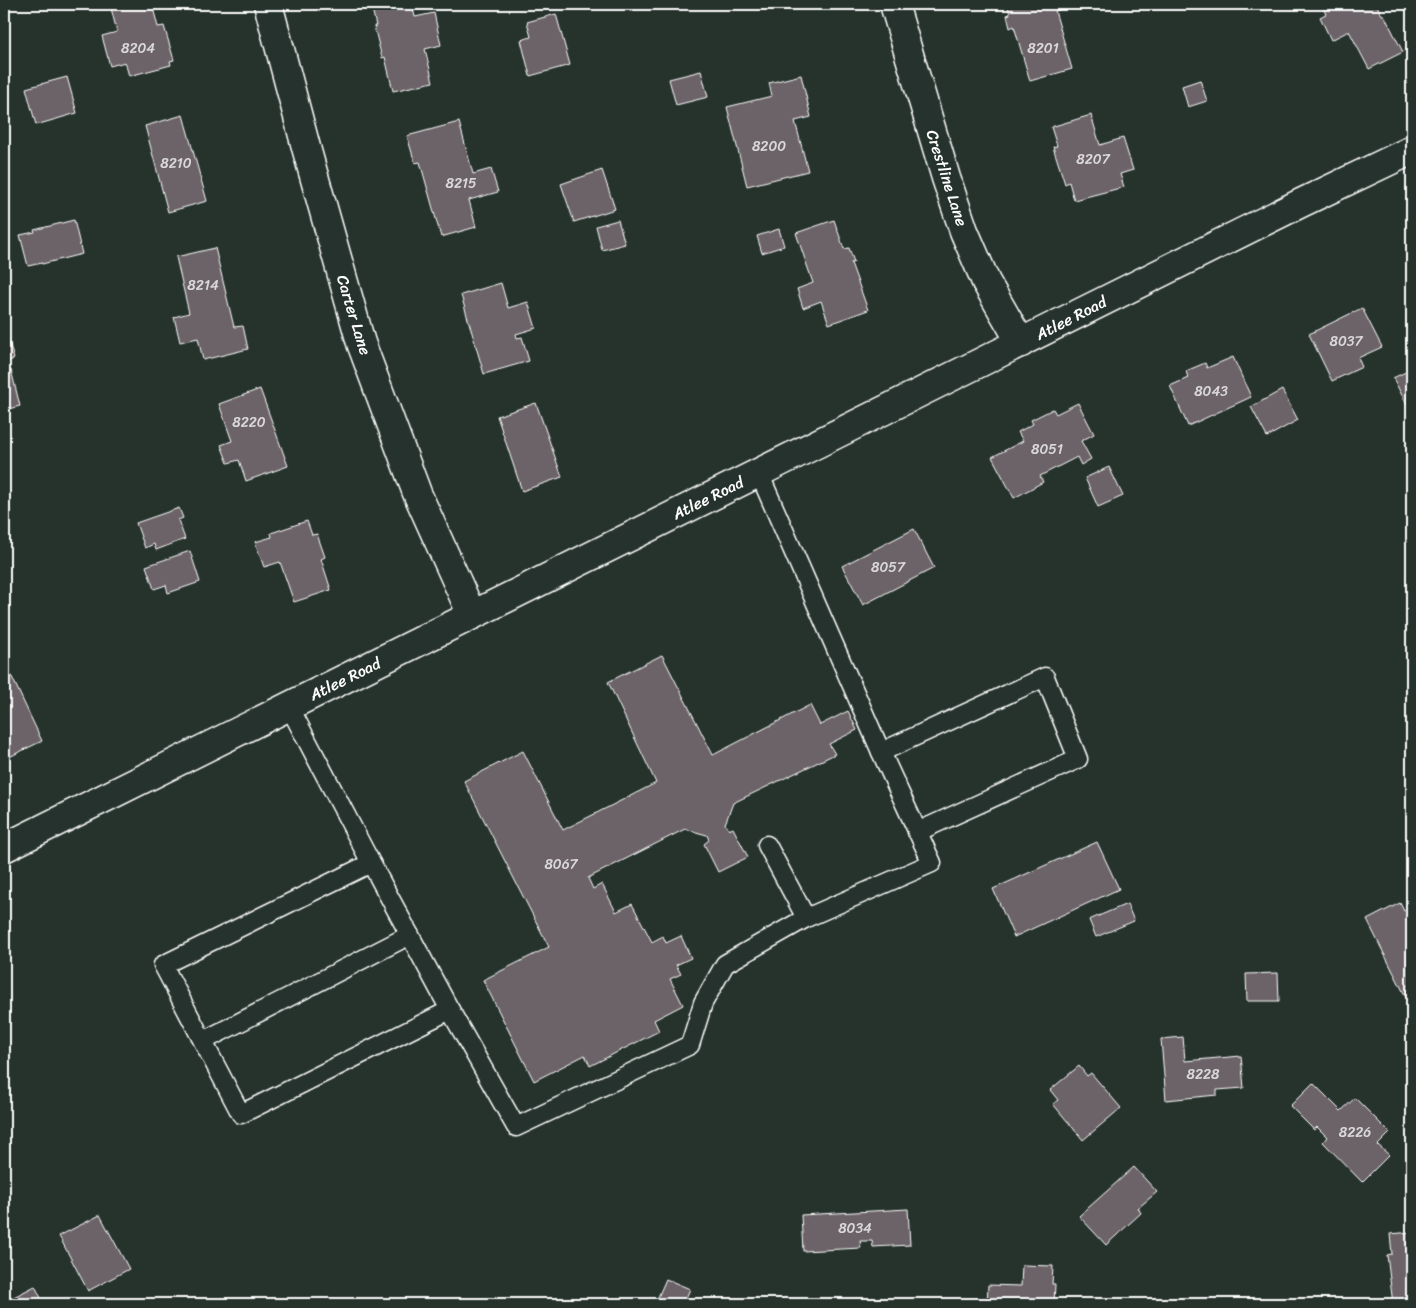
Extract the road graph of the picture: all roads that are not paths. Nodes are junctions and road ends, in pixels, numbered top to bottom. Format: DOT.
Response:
graph roads {
  1 [pos="268,4"];
  2 [pos="894,4"];
  3 [pos="1412,150"];
  4 [pos="1021,343"];
  5 [pos="759,473"];
  6 [pos="472,615"];
  7 [pos="289,706"];
  8 [pos="881,752"];
  9 [pos="917,832"];
  10 [pos="767,845"];
  11 [pos="4,848"];
  12 [pos="371,863"];
  13 [pos="806,918"];
  14 [pos="410,935"];
  15 [pos="450,1010"];
  16 [pos="203,1041"];
  1 -- 6 [label="main road, Carter Lane"];
  2 -- 4 [label="main road, Crestline Lane"];
  3 -- 4 [label="main road, Atlee Road"];
  4 -- 5 [label="main road, Atlee Road"];
  5 -- 6 [label="main road, Atlee Road"];
  5 -- 8 [label="lane"];
  6 -- 7 [label="main road, Atlee Road"];
  7 -- 11 [label="main road, Atlee Road"];
  7 -- 12 [label="lane"];
  8 -- 9 [label="lane"];
  8 -- 9 [label="lane"];
  9 -- 13 [label="lane"];
  10 -- 13 [label="lane"];
  12 -- 14 [label="lane"];
  12 -- 16 [label="lane"];
  13 -- 15 [label="lane"];
  14 -- 15 [label="lane"];
  14 -- 16 [label="lane"];
  15 -- 16 [label="lane"];
}
